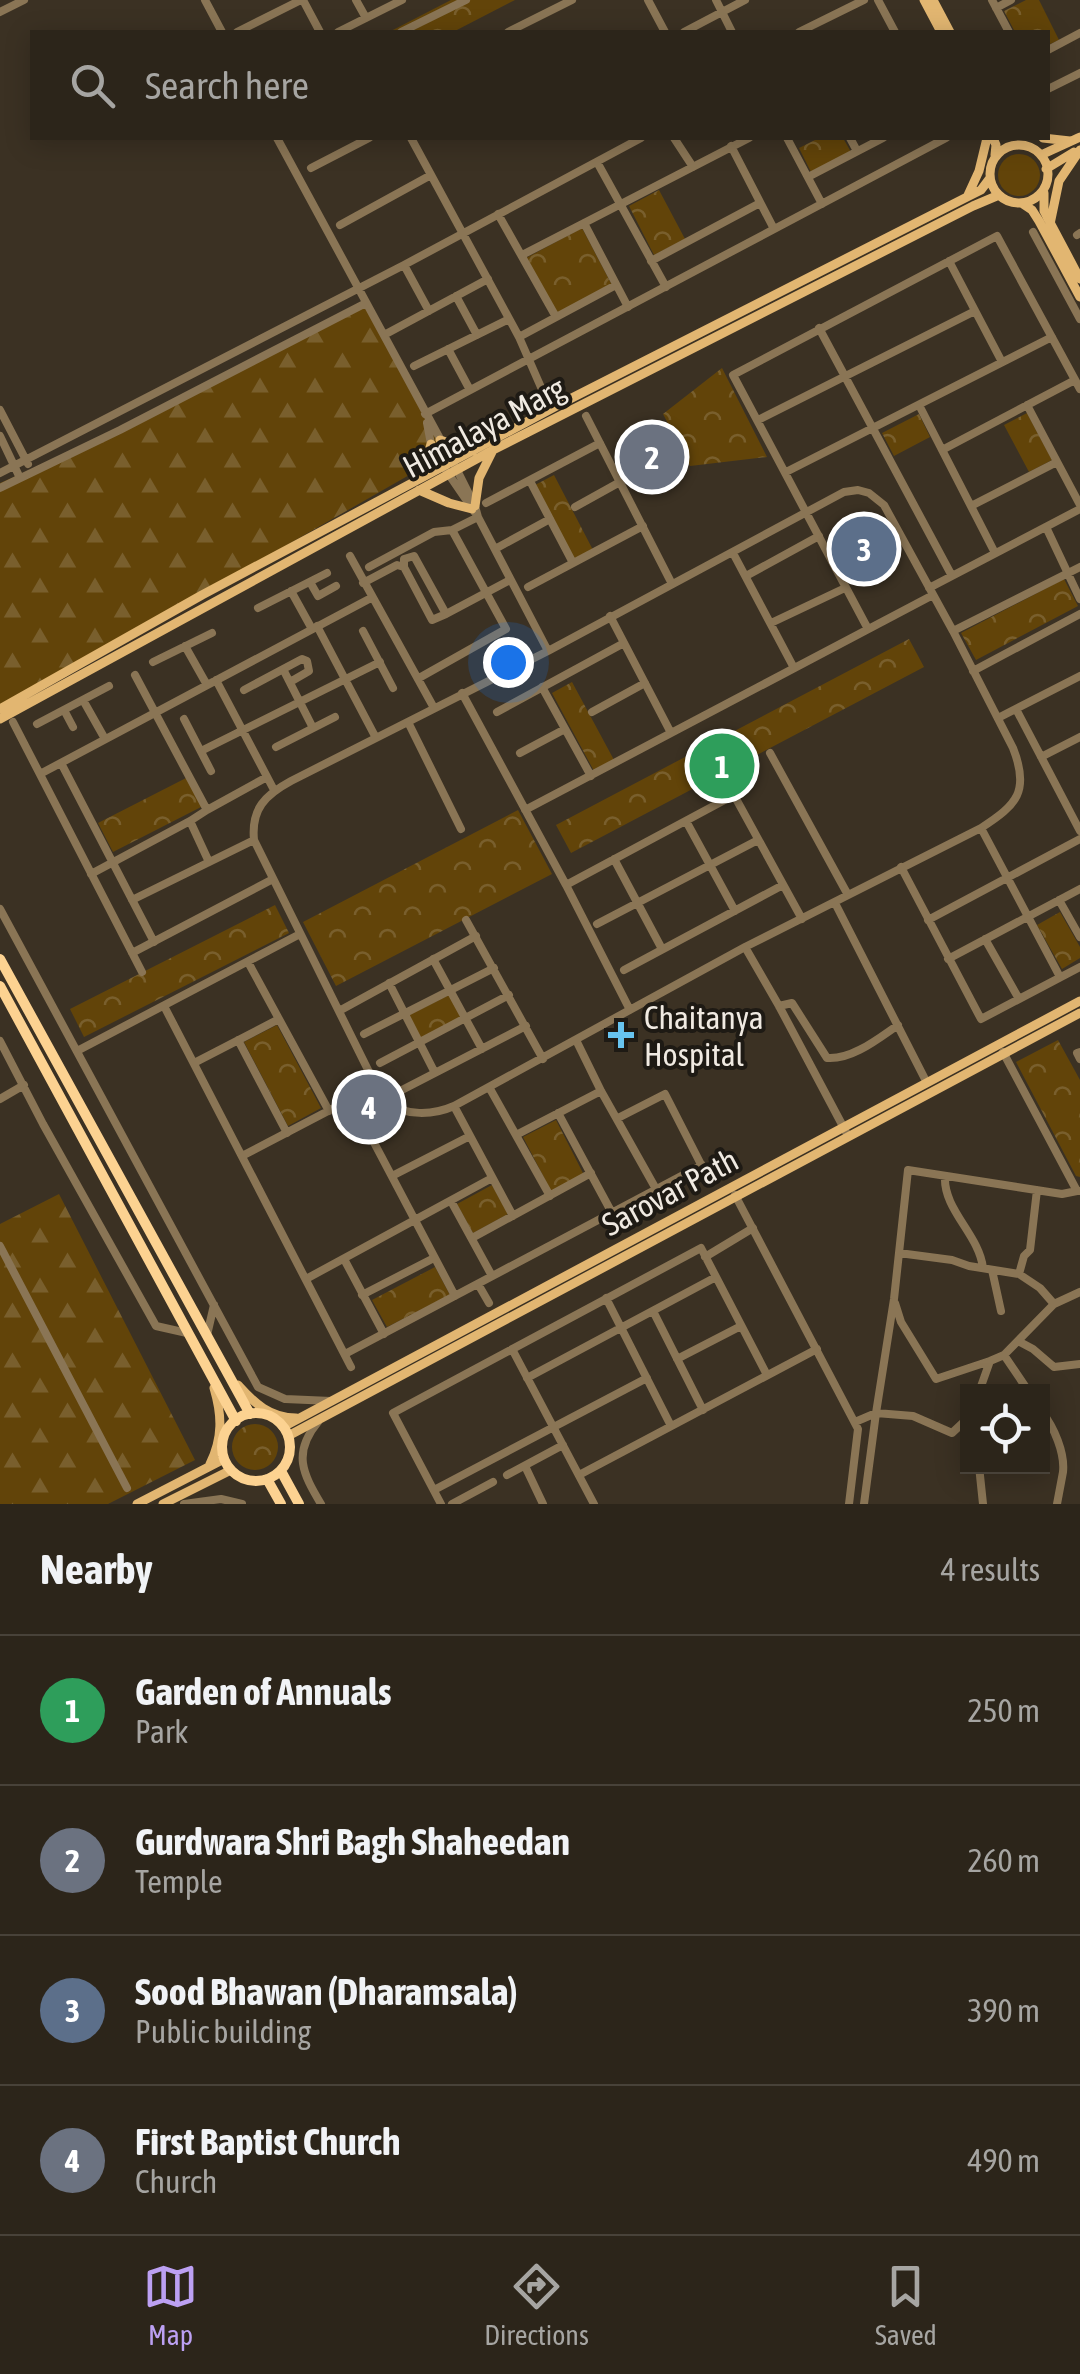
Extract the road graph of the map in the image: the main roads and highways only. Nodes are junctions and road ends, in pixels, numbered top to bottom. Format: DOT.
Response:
graph roads {
  1 [pos="924,0"];
  2 [pos="933,0"];
  3 [pos="940,30"];
  4 [pos="949,30"];
  5 [pos="1050,139"];
  6 [pos="989,140"];
  7 [pos="992,140"];
  8 [pos="1010,141"];
  9 [pos="1078,144"];
  10 [pos="1040,154"];
  11 [pos="996,155"];
  12 [pos="1046,169"];
  13 [pos="990,178"];
  14 [pos="1044,190"];
  15 [pos="1000,196"];
  16 [pos="967,198"];
  17 [pos="1023,204"];
  18 [pos="1050,224"];
  19 [pos="1080,280"];
  20 [pos="1080,298"];
  21 [pos="493,450"];
  22 [pos="472,451"];
  23 [pos="450,468"];
  24 [pos="421,478"];
  25 [pos="419,490"];
  26 [pos="0,710"];
  27 [pos="0,719"];
  28 [pos="0,959"];
  29 [pos="0,986"];
  30 [pos="1080,1001"];
  31 [pos="1080,1013"];
  32 [pos="1001,1049"];
  33 [pos="846,1132"];
  34 [pos="734,1192"];
  35 [pos="226,1371"];
  36 [pos="212,1379"];
  37 [pos="250,1414"];
  38 [pos="299,1418"];
  39 [pos="236,1421"];
  40 [pos="286,1432"];
  41 [pos="228,1464"];
  42 [pos="208,1467"];
  43 [pos="281,1470"];
  44 [pos="267,1479"];
  45 [pos="137,1504"];
  46 [pos="164,1504"];
  47 [pos="281,1504"];
  48 [pos="299,1504"];
  1 -- 3 [label="main road"];
  2 -- 4 [label="main road"];
  5 -- 9 [label="main road"];
  6 -- 16 [label="main road"];
  7 -- 11 [label="main road"];
  8 -- 10 [label="main road"];
  8 -- 11 [label="main road"];
  9 -- 10 [label="main road"];
  9 -- 12 [label="main road"];
  9 -- 18 [label="main road"];
  10 -- 12 [label="main road"];
  11 -- 13 [label="main road"];
  12 -- 14 [label="main road"];
  13 -- 15 [label="main road"];
  13 -- 16 [label="main road, Himalaya Marg"];
  14 -- 17 [label="main road"];
  14 -- 18 [label="main road"];
  15 -- 17 [label="main road"];
  15 -- 21 [label="main road, Himalaya Marg"];
  16 -- 22 [label="main road, Himalaya Marg"];
  17 -- 20 [label="main road"];
  18 -- 19 [label="main road"];
  21 -- 23 [label="main road, Himalaya Marg"];
  21 -- 25 [label="main road"];
  22 -- 23 [label="main road, Himalaya Marg"];
  22 -- 24 [label="main road"];
  23 -- 24 [label="main road, Himalaya Marg"];
  23 -- 25 [label="main road, Himalaya Marg"];
  24 -- 26 [label="main road, Himalaya Marg"];
  25 -- 27 [label="main road, Himalaya Marg"];
  28 -- 35 [label="highway"];
  29 -- 36 [label="highway"];
  30 -- 32 [label="main road, Sarovar Path"];
  31 -- 32 [label="main road, Sarovar Path"];
  32 -- 33 [label="main road, Sarovar Path"];
  32 -- 33 [label="main road, Sarovar Path"];
  33 -- 34 [label="main road, Sarovar Path"];
  34 -- 38 [label="main road, Sarovar Path"];
  34 -- 40 [label="main road, Sarovar Path"];
  35 -- 37 [label="highway"];
  35 -- 38 [label="main road"];
  36 -- 39 [label="highway"];
  36 -- 42 [label="main road"];
  37 -- 39 [label="highway"];
  37 -- 40 [label="highway"];
  38 -- 40 [label="main road, Sarovar Path"];
  39 -- 41 [label="highway"];
  40 -- 43 [label="highway"];
  41 -- 42 [label="main road"];
  41 -- 44 [label="highway"];
  41 -- 46 [label="main road"];
  42 -- 45 [label="main road"];
  43 -- 44 [label="highway"];
  43 -- 48 [label="highway"];
  44 -- 47 [label="highway"];
}
